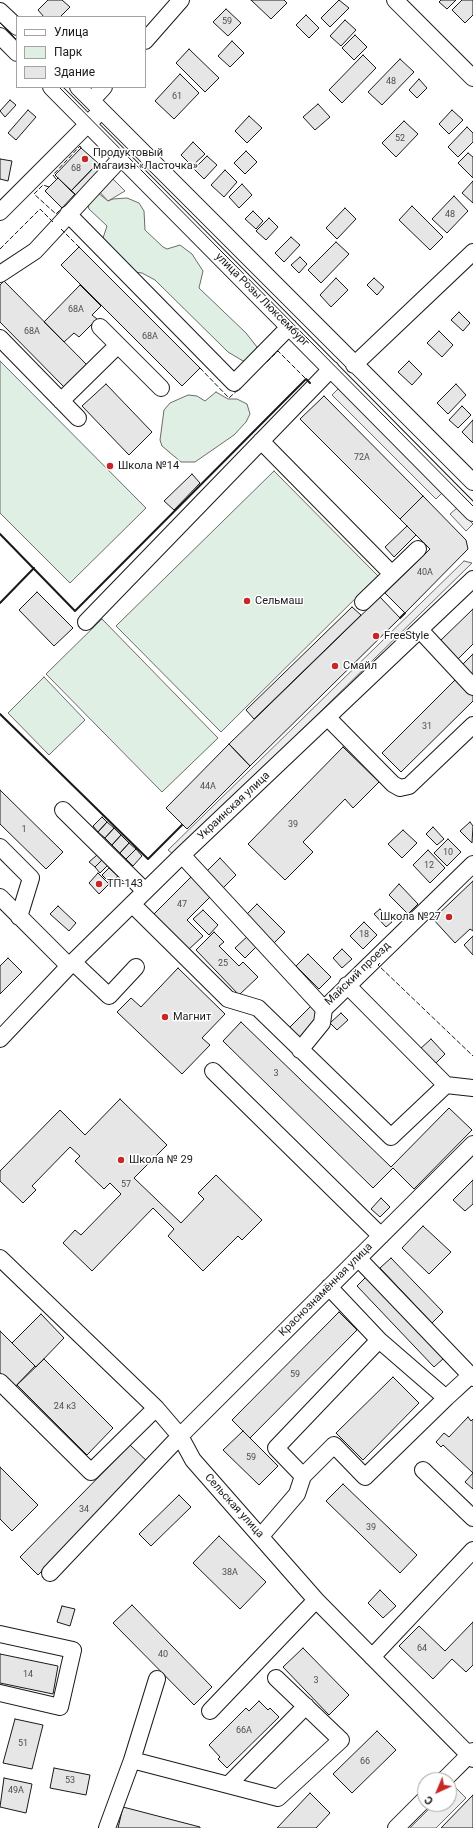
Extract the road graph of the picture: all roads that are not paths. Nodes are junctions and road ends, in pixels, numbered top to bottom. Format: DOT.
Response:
graph roads {
  1 [pos="181,0"];
  2 [pos="395,0"];
  3 [pos="0,11"];
  4 [pos="16,26"];
  5 [pos="0,36"];
  6 [pos="146,40"];
  7 [pos="16,52"];
  8 [pos="473,78"];
  9 [pos="52,88"];
  10 [pos="79,88"];
  11 [pos="104,88"];
  12 [pos="97,106"];
  13 [pos="88,125"];
  14 [pos="121,158"];
  15 [pos="0,212"];
  16 [pos="68,214"];
  17 [pos="473,252"];
  18 [pos="0,274"];
  19 [pos="100,327"];
  20 [pos="289,327"];
  21 [pos="0,338"];
  22 [pos="118,345"];
  23 [pos="354,364"];
  24 [pos="331,369"];
  25 [pos="161,388"];
  26 [pos="61,401"];
  27 [pos="78,418"];
  28 [pos="261,441"];
  29 [pos="473,482"];
  30 [pos="473,513"];
  31 [pos="418,549"];
  32 [pos="392,574"];
  33 [pos="473,579"];
  34 [pos="363,602"];
  35 [pos="86,622"];
  36 [pos="420,630"];
  37 [pos="473,687"];
  38 [pos="328,718"];
  39 [pos="473,725"];
  40 [pos="63,810"];
  41 [pos="0,847"];
  42 [pos="182,855"];
  43 [pos="473,864"];
  44 [pos="145,891"];
  45 [pos="0,897"];
  46 [pos="132,904"];
  47 [pos="19,917"];
  48 [pos="72,964"];
  49 [pos="136,967"];
  50 [pos="347,985"];
  51 [pos="324,1008"];
  52 [pos="0,1039"];
  53 [pos="300,1050"];
  54 [pos="213,1071"];
  55 [pos="446,1085"];
  56 [pos="473,1088"];
  57 [pos="473,1144"];
  58 [pos="381,1236"];
  59 [pos="0,1258"];
  60 [pos="358,1258"];
  61 [pos="330,1287"];
  62 [pos="379,1340"];
  63 [pos="472,1376"];
  64 [pos="0,1382"];
  65 [pos="446,1398"];
  66 [pos="156,1408"];
  67 [pos="180,1436"];
  68 [pos="423,1470"];
  69 [pos="303,1476"];
  70 [pos="473,1518"];
  71 [pos="261,1536"];
  72 [pos="473,1550"];
  73 [pos="50,1573"];
  74 [pos="316,1600"];
  75 [pos="0,1634"];
  76 [pos="372,1657"];
  77 [pos="276,1678"];
  78 [pos="157,1679"];
  79 [pos="0,1693"];
  80 [pos="306,1706"];
  81 [pos="210,1711"];
  82 [pos="472,1755"];
  83 [pos="132,1760"];
  84 [pos="453,1772"];
  85 [pos="228,1785"];
  86 [pos="417,1807"];
  87 [pos="107,1828"];
  88 [pos="396,1828"];
  1 -- 6 [label="street"];
  2 -- 8 [label="street"];
  3 -- 4 [label="street"];
  5 -- 7 [label="street"];
  9 -- 13 [label="street, улица Розы Люксембург"];
  10 -- 12 [label="street, улица Розы Люксембург"];
  11 -- 12 [label="street"];
  12 -- 13 [label="street"];
  12 -- 23 [label="street, улица Розы Люксембург"];
  13 -- 14 [label="street, улица Розы Люксембург"];
  13 -- 15 [label="street"];
  14 -- 16 [label="street"];
  14 -- 20 [label="street, улица Розы Люксембург"];
  16 -- 18 [label="street"];
  16 -- 20 [label="street"];
  17 -- 23 [label="street"];
  19 -- 22 [label="street"];
  20 -- 24 [label="street, улица Розы Люксембург"];
  21 -- 26 [label="street"];
  22 -- 25 [label="street"];
  22 -- 26 [label="street"];
  23 -- 29 [label="street, улица Розы Люксембург"];
  24 -- 28 [label="street"];
  24 -- 30 [label="street, улица Розы Люксембург"];
  26 -- 27 [label="street"];
  28 -- 32 [label="street"];
  28 -- 35 [label="street"];
  31 -- 32 [label="street"];
  32 -- 34 [label="street"];
  33 -- 36 [label="street, Украинская улица"];
  36 -- 37 [label="street"];
  36 -- 38 [label="street, Украинская улица"];
  38 -- 39 [label="street"];
  38 -- 42 [label="street, Украинская улица"];
  40 -- 44 [label="street"];
  41 -- 47 [label="street"];
  42 -- 44 [label="street, Украинская улица"];
  42 -- 51 [label="street, Майский проезд"];
  43 -- 50 [label="street, Майский проезд"];
  44 -- 46 [label="street, Украинская улица"];
  45 -- 47 [label="street"];
  46 -- 48 [label="street, Украинская улица"];
  46 -- 53 [label="street"];
  47 -- 48 [label="street"];
  48 -- 49 [label="street"];
  48 -- 52 [label="street, Украинская улица"];
  50 -- 51 [label="street, Майский проезд"];
  50 -- 55 [label="street"];
  51 -- 53 [label="street"];
  53 -- 55 [label="street"];
  54 -- 58 [label="street"];
  55 -- 56 [label="street"];
  57 -- 58 [label="street, Краснознамённая улица"];
  58 -- 60 [label="street, Краснознамённая улица"];
  59 -- 66 [label="street, Сельская улица"];
  60 -- 61 [label="street, Краснознамённая улица"];
  60 -- 63 [label="street"];
  61 -- 62 [label="street"];
  61 -- 67 [label="street, Краснознамённая улица"];
  62 -- 65 [label="street"];
  62 -- 69 [label="street"];
  63 -- 65 [label="street"];
  64 -- 66 [label="street"];
  65 -- 69 [label="street"];
  66 -- 67 [label="street, Сельская улица"];
  67 -- 71 [label="street, Сельская улица"];
  67 -- 73 [label="street, Краснознамённая улица"];
  68 -- 70 [label="street"];
  69 -- 71 [label="street"];
  71 -- 74 [label="street, Сельская улица"];
  72 -- 76 [label="street"];
  74 -- 76 [label="street, Сельская улица"];
  74 -- 81 [label="street"];
  75 -- 79 [label="street"];
  76 -- 82 [label="street, Сельская улица"];
  77 -- 80 [label="street"];
  78 -- 83 [label="street"];
  80 -- 85 [label="street"];
  80 -- 85 [label="street"];
  82 -- 84 [label="street"];
  83 -- 85 [label="street"];
  83 -- 87 [label="street"];
  86 -- 88 [label="street"];
}
